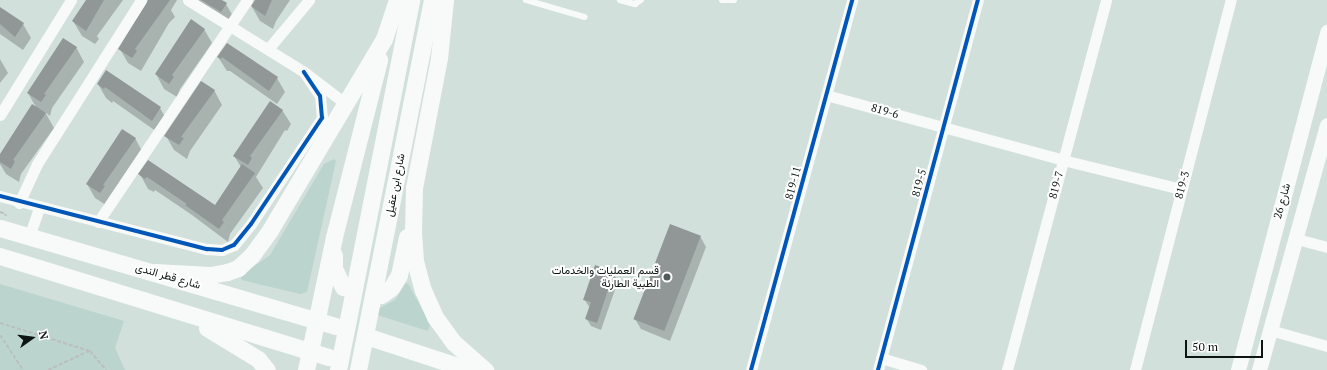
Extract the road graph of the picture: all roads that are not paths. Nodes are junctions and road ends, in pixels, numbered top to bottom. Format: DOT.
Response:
graph roads {
  1 [pos="71,0"];
  2 [pos="141,0"];
  3 [pos="188,0"];
  4 [pos="247,0"];
  5 [pos="309,0"];
  6 [pos="397,0"];
  7 [pos="411,0"];
  8 [pos="432,0"];
  9 [pos="445,0"];
  10 [pos="450,0"];
  11 [pos="526,0"];
  12 [pos="620,0"];
  13 [pos="641,0"];
  14 [pos="722,0"];
  15 [pos="734,0"];
  16 [pos="852,0"];
  17 [pos="978,0"];
  18 [pos="1106,0"];
  19 [pos="1232,0"];
  20 [pos="585,17"];
  21 [pos="229,27"];
  22 [pos="1327,32"];
  23 [pos="384,39"];
  24 [pos="441,39"];
  25 [pos="268,49"];
  26 [pos="304,72"];
  27 [pos="826,95"];
  28 [pos="346,104"];
  29 [pos="0,115"];
  30 [pos="1327,126"];
  31 [pos="944,128"];
  32 [pos="1324,147"];
  33 [pos="1063,160"];
  34 [pos="414,188"];
  35 [pos="1181,189"];
  36 [pos="0,196"];
  37 [pos="18,203"];
  38 [pos="39,208"];
  39 [pos="98,222"];
  40 [pos="0,228"];
  41 [pos="30,237"];
  42 [pos="334,237"];
  43 [pos="1297,239"];
  44 [pos="1327,247"];
  45 [pos="0,256"];
  46 [pos="155,272"];
  47 [pos="344,287"];
  48 [pos="381,294"];
  49 [pos="166,307"];
  50 [pos="317,320"];
  51 [pos="335,326"];
  52 [pos="1270,330"];
  53 [pos="372,338"];
  54 [pos="1327,346"];
  55 [pos="310,350"];
  56 [pos="881,358"];
  57 [pos="333,363"];
  58 [pos="267,370"];
  59 [pos="306,370"];
  60 [pos="365,370"];
  61 [pos="470,370"];
  62 [pos="485,370"];
  63 [pos="751,370"];
  64 [pos="878,370"];
  65 [pos="921,370"];
  66 [pos="1007,370"];
  67 [pos="1135,370"];
  68 [pos="1238,370"];
  69 [pos="1259,370"];
  1 -- 29 [label="street"];
  2 -- 37 [label="street"];
  3 -- 21 [label="street"];
  4 -- 21 [label="street"];
  5 -- 25 [label="street"];
  6 -- 23 [label="main road"];
  7 -- 57 [label="main road, شارع ابن عقيل"];
  8 -- 60 [label="main road, شارع ابن عقيل"];
  9 -- 24 [label="main road"];
  10 -- 24 [label="lane"];
  11 -- 20 [label="lane"];
  12 -- 13 [label="lane"];
  14 -- 15 [label="lane"];
  16 -- 27 [label="street, 819-11"];
  17 -- 31 [label="street, 819-5"];
  18 -- 33 [label="street, 819-7"];
  19 -- 35 [label="street, 819-3"];
  21 -- 25 [label="street"];
  21 -- 39 [label="street"];
  22 -- 68 [label="main road, شارع 26"];
  23 -- 28 [label="main road"];
  23 -- 42 [label="main road"];
  24 -- 34 [label="main road"];
  25 -- 26 [label="street"];
  26 -- 28 [label="street"];
  26 -- 39 [label="street"];
  27 -- 31 [label="street, 819-6"];
  27 -- 63 [label="street, 819-11"];
  28 -- 46 [label="main road"];
  30 -- 32 [label="main road"];
  31 -- 33 [label="street, 819-6"];
  31 -- 56 [label="street, 819-5"];
  32 -- 43 [label="main road"];
  33 -- 35 [label="street, 819-6"];
  33 -- 66 [label="street, 819-7"];
  34 -- 48 [label="main road"];
  34 -- 62 [label="main road"];
  35 -- 67 [label="street, 819-3"];
  36 -- 37 [label="street"];
  37 -- 38 [label="street"];
  38 -- 39 [label="street"];
  38 -- 41 [label="street"];
  40 -- 41 [label="main road, شارع قطر الندى"];
  41 -- 46 [label="main road, شارع قطر الندى"];
  42 -- 47 [label="main road"];
  42 -- 50 [label="main road"];
  43 -- 44 [label="street"];
  43 -- 52 [label="main road"];
  45 -- 49 [label="main road"];
  46 -- 50 [label="main road, شارع قطر الندى"];
  49 -- 55 [label="main road"];
  49 -- 58 [label="main road"];
  50 -- 51 [label="main road, شارع قطر الندى"];
  50 -- 55 [label="main road"];
  52 -- 54 [label="street"];
  52 -- 69 [label="main road"];
  53 -- 61 [label="main road"];
  55 -- 57 [label="main road"];
  55 -- 59 [label="main road"];
  56 -- 64 [label="street, 819-5"];
  56 -- 65 [label="street"];
}
